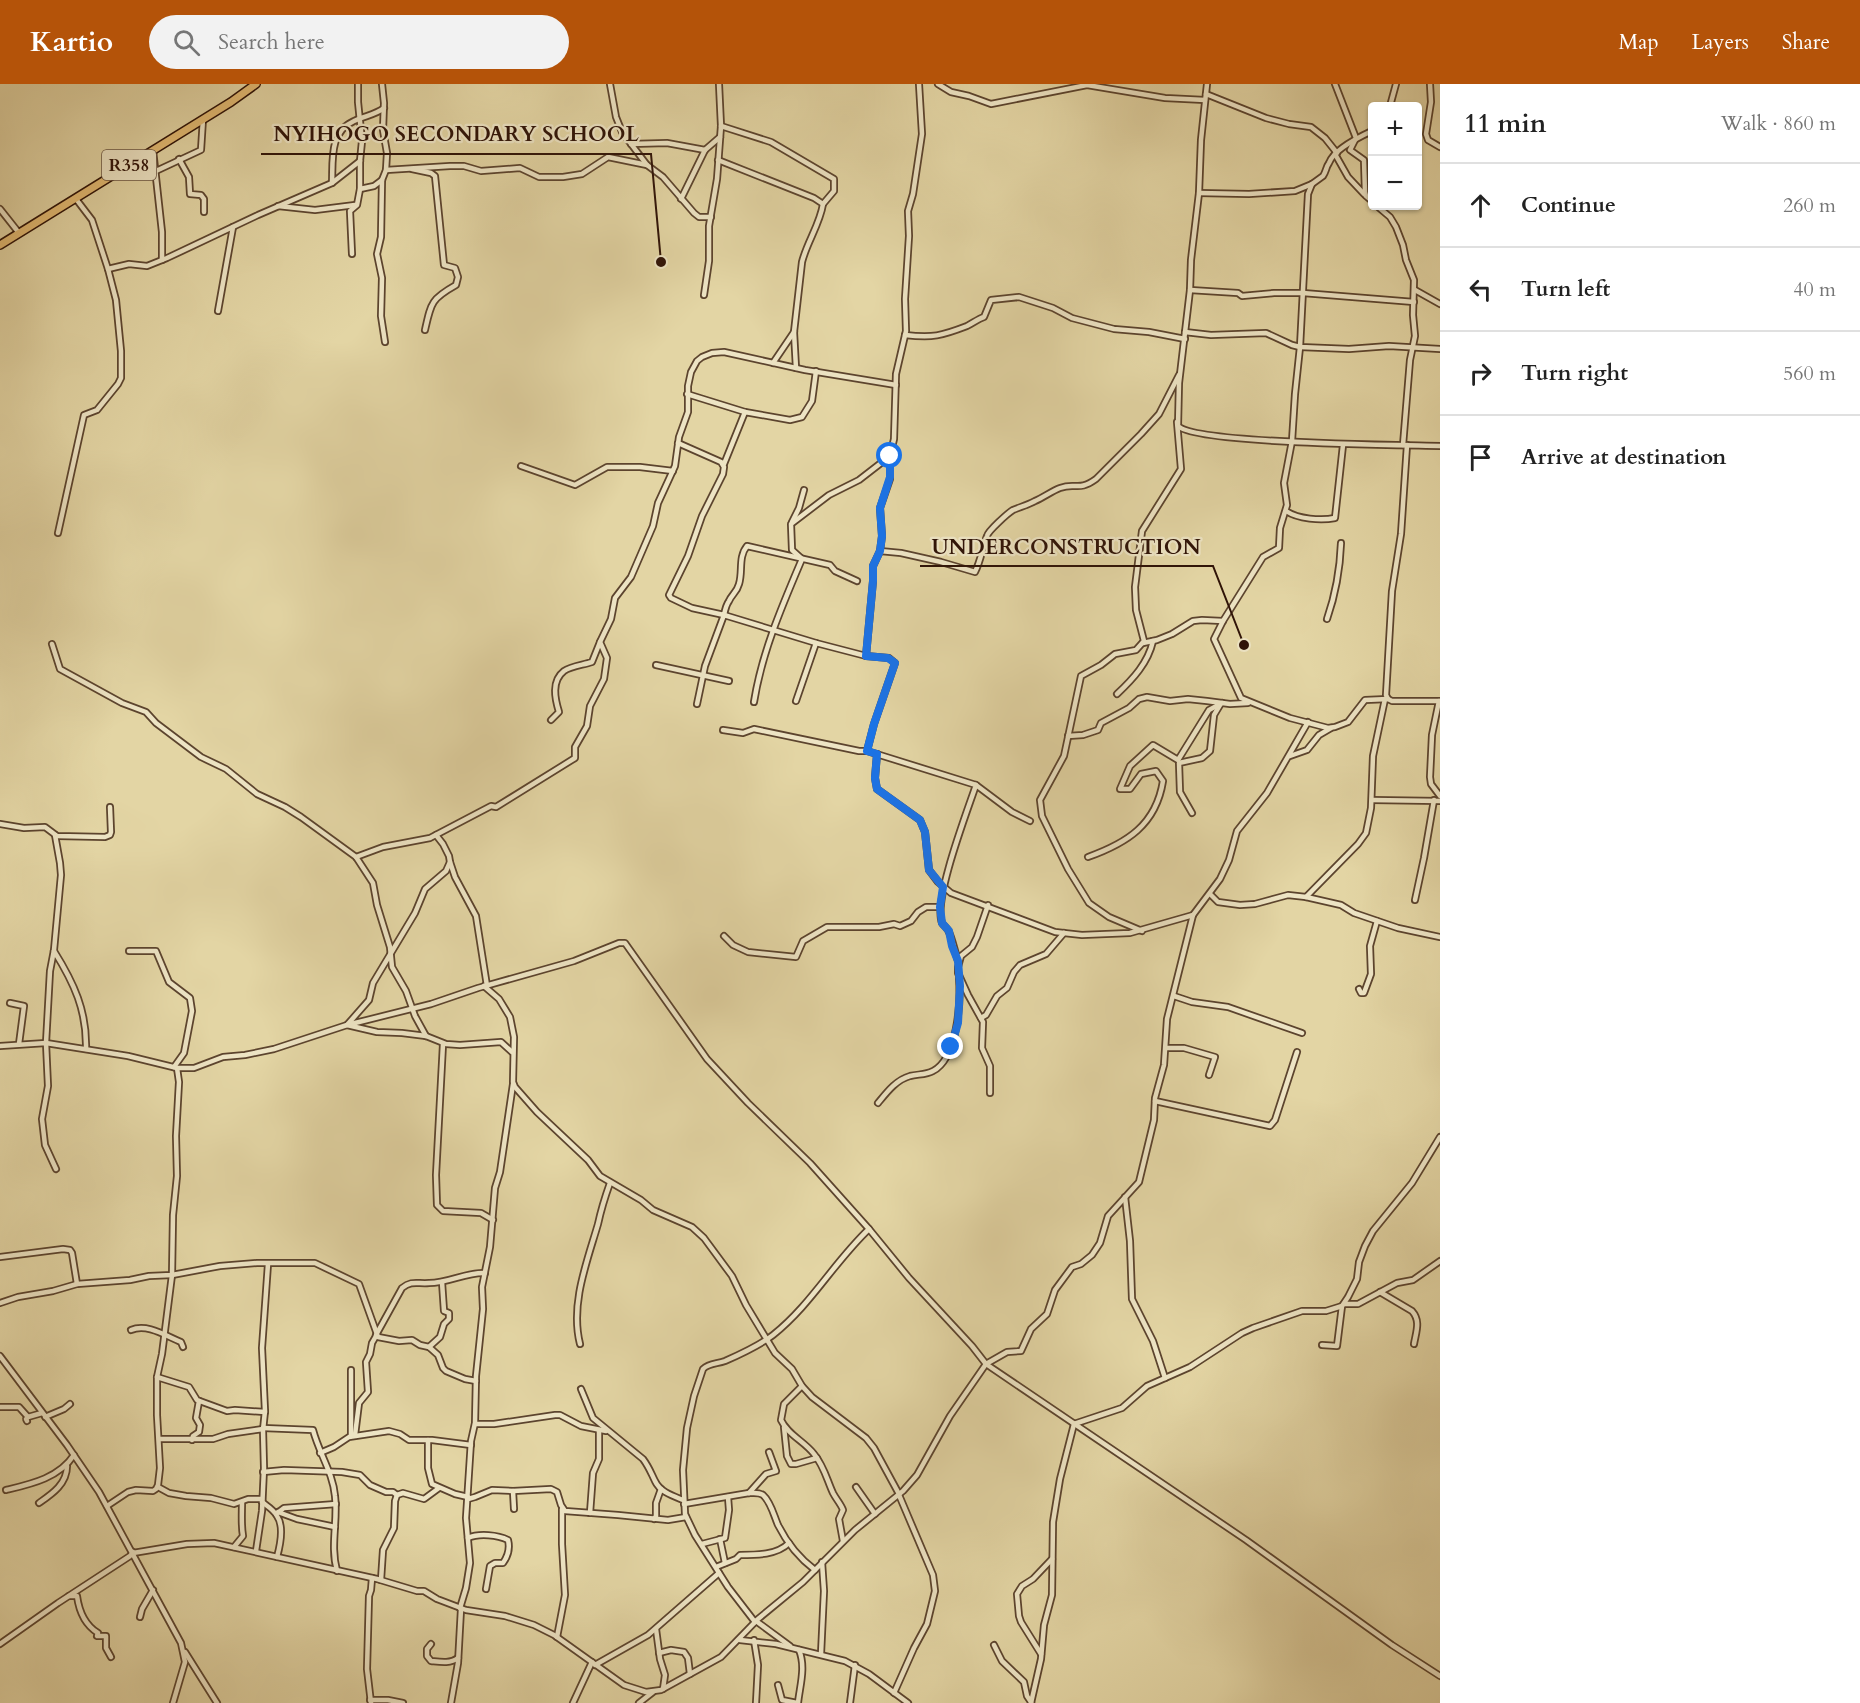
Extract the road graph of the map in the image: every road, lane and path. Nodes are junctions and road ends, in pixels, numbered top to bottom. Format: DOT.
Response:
graph roads {
  1 [pos="256,84"];
  2 [pos="358,84"];
  3 [pos="382,84"];
  4 [pos="610,84"];
  5 [pos="718,84"];
  6 [pos="919,84"];
  7 [pos="938,84"];
  8 [pos="1207,84"];
  9 [pos="1335,84"];
  10 [pos="1396,84"];
  11 [pos="1430,84"];
  12 [pos="1205,97"];
  13 [pos="1391,102"];
  14 [pos="384,108"];
  15 [pos="203,119"];
  16 [pos="359,119"];
  17 [pos="721,126"];
  18 [pos="1368,133"];
  19 [pos="720,137"];
  20 [pos="1356,138"];
  21 [pos="631,144"];
  22 [pos="1440,147"];
  23 [pos="153,150"];
  24 [pos="705,150"];
  25 [pos="1336,153"];
  26 [pos="179,159"];
  27 [pos="718,160"];
  28 [pos="360,161"];
  29 [pos="647,165"];
  30 [pos="406,168"];
  31 [pos="386,170"];
  32 [pos="156,171"];
  33 [pos="382,180"];
  34 [pos="332,183"];
  35 [pos="1312,184"];
  36 [pos="360,189"];
  37 [pos="1199,193"];
  38 [pos="1366,196"];
  39 [pos="76,199"];
  40 [pos="681,199"];
  41 [pos="823,204"];
  42 [pos="357,205"];
  43 [pos="278,206"];
  44 [pos="0,209"];
  45 [pos="1382,210"];
  46 [pos="204,212"];
  47 [pos="711,217"];
  48 [pos="233,227"];
  49 [pos="19,233"];
  50 [pos="0,245"];
  51 [pos="352,254"];
  52 [pos="162,260"];
  53 [pos="108,269"];
  54 [pos="1190,290"];
  55 [pos="1414,290"];
  56 [pos="1303,294"];
  57 [pos="704,296"];
  58 [pos="1414,302"];
  59 [pos="1440,304"];
  60 [pos="218,311"];
  61 [pos="425,330"];
  62 [pos="794,332"];
  63 [pos="1185,332"];
  64 [pos="905,335"];
  65 [pos="1185,339"];
  66 [pos="385,342"];
  67 [pos="1300,347"];
  68 [pos="1413,348"];
  69 [pos="1440,349"];
  70 [pos="773,363"];
  71 [pos="796,368"];
  72 [pos="816,372"];
  73 [pos="1180,373"];
  74 [pos="896,385"];
  75 [pos="687,394"];
  76 [pos="745,412"];
  77 [pos="1178,422"];
  78 [pos="1292,441"];
  79 [pos="678,443"];
  80 [pos="1343,445"];
  81 [pos="1405,445"];
  82 [pos="1440,446"];
  83 [pos="890,456"];
  84 [pos="724,464"];
  85 [pos="520,466"];
  86 [pos="673,471"];
  87 [pos="804,490"];
  88 [pos="1286,511"];
  89 [pos="791,524"];
  90 [pos="58,533"];
  91 [pos="1341,543"];
  92 [pos="880,551"];
  93 [pos="802,559"];
  94 [pos="857,581"];
  95 [pos="724,615"];
  96 [pos="1327,619"];
  97 [pos="1223,621"];
  98 [pos="772,630"];
  99 [pos="1153,641"];
  100 [pos="600,642"];
  101 [pos="816,643"];
  102 [pos="1143,643"];
  103 [pos="52,644"];
  104 [pos="866,656"];
  105 [pos="656,665"];
  106 [pos="704,676"];
  107 [pos="729,681"];
  108 [pos="1117,694"];
  109 [pos="1386,699"];
  110 [pos="1439,701"];
  111 [pos="754,702"];
  112 [pos="796,702"];
  113 [pos="1251,702"];
  114 [pos="1222,703"];
  115 [pos="697,704"];
  116 [pos="551,720"];
  117 [pos="1308,722"];
  118 [pos="1330,728"];
  119 [pos="723,730"];
  120 [pos="1068,736"];
  121 [pos="867,751"];
  122 [pos="877,754"];
  123 [pos="1288,757"];
  124 [pos="976,785"];
  125 [pos="1440,796"];
  126 [pos="1372,800"];
  127 [pos="1434,800"];
  128 [pos="1440,801"];
  129 [pos="110,807"];
  130 [pos="1192,813"];
  131 [pos="1030,821"];
  132 [pos="0,824"];
  133 [pos="55,835"];
  134 [pos="436,835"];
  135 [pos="357,857"];
  136 [pos="1088,857"];
  137 [pos="450,862"];
  138 [pos="943,887"];
  139 [pos="1210,894"];
  140 [pos="1306,897"];
  141 [pos="1415,900"];
  142 [pos="988,905"];
  143 [pos="940,907"];
  144 [pos="1193,915"];
  145 [pos="1377,921"];
  146 [pos="1142,931"];
  147 [pos="1064,933"];
  148 [pos="724,936"];
  149 [pos="1440,937"];
  150 [pos="54,950"];
  151 [pos="129,951"];
  152 [pos="390,953"];
  153 [pos="958,961"];
  154 [pos="958,973"];
  155 [pos="485,986"];
  156 [pos="1359,989"];
  157 [pos="1174,996"];
  158 [pos="10,1003"];
  159 [pos="412,1009"];
  160 [pos="981,1018"];
  161 [pos="347,1024"];
  162 [pos="1302,1033"];
  163 [pos="426,1036"];
  164 [pos="46,1043"];
  165 [pos="19,1044"];
  166 [pos="443,1044"];
  167 [pos="0,1046"];
  168 [pos="1166,1048"];
  169 [pos="86,1049"];
  170 [pos="512,1052"];
  171 [pos="1297,1052"];
  172 [pos="175,1067"];
  173 [pos="1209,1075"];
  174 [pos="513,1084"];
  175 [pos="990,1093"];
  176 [pos="1155,1101"];
  177 [pos="878,1103"];
  178 [pos="1440,1137"];
  179 [pos="56,1169"];
  180 [pos="610,1183"];
  181 [pos="1125,1197"];
  182 [pos="493,1220"];
  183 [pos="869,1229"];
  184 [pos="0,1257"];
  185 [pos="1440,1261"];
  186 [pos="268,1263"];
  187 [pos="485,1273"];
  188 [pos="172,1275"];
  189 [pos="442,1282"];
  190 [pos="77,1284"];
  191 [pos="1380,1292"];
  192 [pos="0,1303"];
  193 [pos="1343,1305"];
  194 [pos="131,1330"];
  195 [pos="376,1335"];
  196 [pos="165,1336"];
  197 [pos="767,1340"];
  198 [pos="580,1344"];
  199 [pos="1414,1344"];
  200 [pos="1322,1346"];
  201 [pos="183,1347"];
  202 [pos="429,1347"];
  203 [pos="0,1356"];
  204 [pos="986,1364"];
  205 [pos="351,1370"];
  206 [pos="158,1377"];
  207 [pos="1166,1378"];
  208 [pos="476,1381"];
  209 [pos="802,1386"];
  210 [pos="581,1389"];
  211 [pos="199,1401"];
  212 [pos="70,1404"];
  213 [pos="0,1407"];
  214 [pos="265,1412"];
  215 [pos="44,1415"];
  216 [pos="475,1424"];
  217 [pos="1074,1424"];
  218 [pos="784,1427"];
  219 [pos="263,1429"];
  220 [pos="599,1430"];
  221 [pos="609,1432"];
  222 [pos="353,1436"];
  223 [pos="159,1439"];
  224 [pos="192,1440"];
  225 [pos="428,1440"];
  226 [pos="471,1445"];
  227 [pos="769,1452"];
  228 [pos="320,1453"];
  229 [pos="74,1455"];
  230 [pos="817,1458"];
  231 [pos="67,1466"];
  232 [pos="329,1470"];
  233 [pos="263,1472"];
  234 [pos="158,1487"];
  235 [pos="856,1487"];
  236 [pos="439,1488"];
  237 [pos="661,1489"];
  238 [pos="6,1490"];
  239 [pos="513,1491"];
  240 [pos="749,1493"];
  241 [pos="397,1495"];
  242 [pos="899,1495"];
  243 [pos="728,1497"];
  244 [pos="468,1498"];
  245 [pos="262,1500"];
  246 [pos="242,1502"];
  247 [pos="683,1502"];
  248 [pos="39,1503"];
  249 [pos="336,1504"];
  250 [pos="107,1506"];
  251 [pos="514,1509"];
  252 [pos="562,1509"];
  253 [pos="277,1513"];
  254 [pos="590,1513"];
  255 [pos="875,1514"];
  256 [pos="686,1517"];
  257 [pos="654,1519"];
  258 [pos="335,1527"];
  259 [pos="468,1538"];
  260 [pos="720,1539"];
  261 [pos="843,1541"];
  262 [pos="702,1544"];
  263 [pos="789,1544"];
  264 [pos="234,1548"];
  265 [pos="256,1551"];
  266 [pos="133,1553"];
  267 [pos="277,1557"];
  268 [pos="1052,1559"];
  269 [pos="822,1562"];
  270 [pos="725,1563"];
  271 [pos="716,1567"];
  272 [pos="815,1570"];
  273 [pos="337,1571"];
  274 [pos="719,1573"];
  275 [pos="372,1578"];
  276 [pos="381,1580"];
  277 [pos="486,1589"];
  278 [pos="153,1590"];
  279 [pos="69,1596"];
  280 [pos="460,1608"];
  281 [pos="140,1617"];
  282 [pos="756,1622"];
  283 [pos="656,1629"];
  284 [pos="557,1637"];
  285 [pos="739,1640"];
  286 [pos="754,1640"];
  287 [pos="0,1644"];
  288 [pos="431,1644"];
  289 [pos="994,1645"];
  290 [pos="796,1649"];
  291 [pos="184,1650"];
  292 [pos="659,1653"];
  293 [pos="811,1653"];
  294 [pos="821,1654"];
  295 [pos="1042,1656"];
  296 [pos="111,1657"];
  297 [pos="458,1658"];
  298 [pos="593,1663"];
  299 [pos="803,1663"];
  300 [pos="855,1665"];
  301 [pos="690,1674"];
  302 [pos="1440,1676"];
  303 [pos="778,1685"];
  304 [pos="663,1689"];
  305 [pos="654,1692"];
  306 [pos="894,1693"];
  307 [pos="370,1701"];
  308 [pos="1031,1702"];
  309 [pos="173,1703"];
  310 [pos="217,1703"];
  311 [pos="403,1703"];
  312 [pos="451,1703"];
  313 [pos="573,1703"];
  314 [pos="639,1703"];
  315 [pos="756,1703"];
  316 [pos="798,1703"];
  317 [pos="850,1703"];
  318 [pos="908,1703"];
  1 -- 15 [label="main road, R358"];
  2 -- 16 [label="street"];
  3 -- 14 [label="street"];
  4 -- 21 [label="street"];
  5 -- 17 [label="street"];
  6 -- 64 [label="street"];
  7 -- 12 [label="street"];
  8 -- 12 [label="street"];
  9 -- 20 [label="street"];
  10 -- 13 [label="street"];
  11 -- 22 [label="street"];
  12 -- 25 [label="street"];
  12 -- 37 [label="street"];
  14 -- 16 [label="street"];
  14 -- 31 [label="street"];
  15 -- 23 [label="main road, R358"];
  15 -- 26 [label="street"];
  16 -- 28 [label="street"];
  16 -- 34 [label="street"];
  17 -- 19 [label="street"];
  17 -- 41 [label="street"];
  18 -- 20 [label="street"];
  19 -- 24 [label="street"];
  19 -- 27 [label="street"];
  20 -- 25 [label="street"];
  20 -- 38 [label="street"];
  21 -- 24 [label="street"];
  21 -- 29 [label="street"];
  23 -- 32 [label="street"];
  23 -- 39 [label="main road, R358"];
  24 -- 40 [label="street"];
  25 -- 35 [label="street"];
  25 -- 38 [label="street"];
  26 -- 32 [label="street"];
  26 -- 46 [label="street"];
  27 -- 41 [label="street"];
  27 -- 47 [label="street"];
  28 -- 34 [label="street"];
  28 -- 36 [label="street"];
  29 -- 30 [label="street"];
  29 -- 40 [label="street"];
  30 -- 31 [label="street"];
  30 -- 61 [label="street"];
  31 -- 33 [label="street"];
  32 -- 52 [label="street"];
  33 -- 36 [label="street"];
  33 -- 66 [label="street"];
  34 -- 43 [label="street"];
  35 -- 37 [label="street"];
  35 -- 56 [label="street"];
  36 -- 42 [label="street"];
  37 -- 54 [label="street"];
  39 -- 49 [label="main road, R358"];
  39 -- 53 [label="street"];
  40 -- 47 [label="street"];
  41 -- 62 [label="street"];
  42 -- 43 [label="street"];
  42 -- 51 [label="street"];
  43 -- 48 [label="street"];
  44 -- 49 [label="street"];
  45 -- 55 [label="street"];
  47 -- 57 [label="street"];
  48 -- 52 [label="street"];
  48 -- 60 [label="street"];
  49 -- 50 [label="main road, R358"];
  52 -- 53 [label="street"];
  53 -- 90 [label="street"];
  54 -- 56 [label="street"];
  54 -- 63 [label="street"];
  55 -- 58 [label="street"];
  55 -- 59 [label="street"];
  56 -- 58 [label="street"];
  56 -- 67 [label="street"];
  58 -- 68 [label="street"];
  62 -- 70 [label="street"];
  62 -- 71 [label="street"];
  63 -- 65 [label="street"];
  63 -- 67 [label="street"];
  64 -- 65 [label="street"];
  64 -- 74 [label="street"];
  65 -- 73 [label="street"];
  67 -- 68 [label="street"];
  67 -- 78 [label="street"];
  68 -- 69 [label="street"];
  68 -- 81 [label="street"];
  70 -- 71 [label="street"];
  70 -- 75 [label="street"];
  71 -- 72 [label="street"];
  72 -- 74 [label="street"];
  72 -- 76 [label="street"];
  73 -- 77 [label="street"];
  73 -- 92 [label="street"];
  74 -- 83 [label="street"];
  75 -- 76 [label="street"];
  75 -- 79 [label="street"];
  76 -- 84 [label="street"];
  77 -- 78 [label="street"];
  77 -- 102 [label="street"];
  78 -- 80 [label="street"];
  78 -- 88 [label="street"];
  79 -- 84 [label="street"];
  79 -- 86 [label="street"];
  80 -- 81 [label="street"];
  80 -- 88 [label="street"];
  81 -- 82 [label="street"];
  81 -- 109 [label="street"];
  83 -- 89 [label="street"];
  83 -- 92 [label="street"];
  84 -- 95 [label="street"];
  85 -- 86 [label="street"];
  86 -- 100 [label="street"];
  87 -- 89 [label="street"];
  88 -- 97 [label="street"];
  89 -- 93 [label="street"];
  91 -- 96 [label="street"];
  92 -- 104 [label="street"];
  93 -- 94 [label="street"];
  93 -- 95 [label="street"];
  93 -- 98 [label="street"];
  95 -- 98 [label="street"];
  95 -- 106 [label="street"];
  97 -- 99 [label="street"];
  97 -- 113 [label="street"];
  98 -- 101 [label="street"];
  98 -- 111 [label="street"];
  99 -- 102 [label="street"];
  99 -- 108 [label="street"];
  100 -- 116 [label="street"];
  100 -- 134 [label="street"];
  101 -- 104 [label="street"];
  101 -- 112 [label="street"];
  102 -- 120 [label="street"];
  103 -- 135 [label="street"];
  104 -- 121 [label="street"];
  105 -- 106 [label="street"];
  106 -- 107 [label="street"];
  106 -- 115 [label="street"];
  109 -- 110 [label="street"];
  109 -- 118 [label="street"];
  109 -- 126 [label="street"];
  110 -- 125 [label="street"];
  113 -- 114 [label="street"];
  113 -- 117 [label="street"];
  114 -- 120 [label="street"];
  114 -- 130 [label="street"];
  114 -- 136 [label="street"];
  117 -- 118 [label="street"];
  117 -- 123 [label="street"];
  118 -- 123 [label="street"];
  119 -- 121 [label="street"];
  120 -- 146 [label="street"];
  121 -- 122 [label="street"];
  122 -- 124 [label="street"];
  122 -- 138 [label="street"];
  123 -- 139 [label="street"];
  124 -- 131 [label="street"];
  124 -- 138 [label="street"];
  126 -- 127 [label="street"];
  126 -- 140 [label="street"];
  127 -- 128 [label="street"];
  127 -- 141 [label="street"];
  129 -- 133 [label="street"];
  132 -- 133 [label="street"];
  133 -- 150 [label="street"];
  134 -- 135 [label="street"];
  134 -- 137 [label="street"];
  135 -- 152 [label="street"];
  137 -- 152 [label="street"];
  137 -- 155 [label="street"];
  138 -- 142 [label="street"];
  138 -- 143 [label="street"];
  139 -- 140 [label="street"];
  139 -- 144 [label="street"];
  140 -- 145 [label="street"];
  142 -- 147 [label="street"];
  142 -- 153 [label="street"];
  143 -- 148 [label="street"];
  143 -- 153 [label="street"];
  144 -- 146 [label="street"];
  144 -- 157 [label="street"];
  145 -- 149 [label="street"];
  145 -- 156 [label="street"];
  146 -- 147 [label="street"];
  147 -- 160 [label="street"];
  150 -- 164 [label="street"];
  150 -- 169 [label="street"];
  151 -- 172 [label="street"];
  152 -- 159 [label="street"];
  152 -- 161 [label="street"];
  153 -- 154 [label="street"];
  154 -- 160 [label="street"];
  154 -- 177 [label="street"];
  155 -- 159 [label="street"];
  155 -- 170 [label="street"];
  155 -- 183 [label="street"];
  157 -- 162 [label="street"];
  157 -- 168 [label="street"];
  158 -- 165 [label="street"];
  159 -- 161 [label="street"];
  159 -- 163 [label="street"];
  160 -- 175 [label="street"];
  161 -- 163 [label="street"];
  161 -- 172 [label="street"];
  163 -- 166 [label="street"];
  164 -- 165 [label="street"];
  164 -- 169 [label="street"];
  164 -- 179 [label="street"];
  165 -- 167 [label="street"];
  166 -- 170 [label="street"];
  166 -- 182 [label="street"];
  168 -- 173 [label="street"];
  168 -- 176 [label="street"];
  169 -- 172 [label="street"];
  170 -- 174 [label="street"];
  171 -- 176 [label="street"];
  172 -- 188 [label="street"];
  174 -- 180 [label="street"];
  174 -- 182 [label="street"];
  176 -- 181 [label="street"];
  178 -- 193 [label="street"];
  180 -- 197 [label="street"];
  180 -- 198 [label="street"];
  181 -- 204 [label="street"];
  181 -- 207 [label="street"];
  182 -- 187 [label="street"];
  183 -- 197 [label="street"];
  183 -- 204 [label="street"];
  184 -- 190 [label="street"];
  185 -- 191 [label="street"];
  186 -- 188 [label="street"];
  186 -- 195 [label="street"];
  186 -- 214 [label="street"];
  187 -- 189 [label="street"];
  187 -- 208 [label="street"];
  188 -- 190 [label="street"];
  188 -- 196 [label="street"];
  189 -- 195 [label="street"];
  189 -- 202 [label="street"];
  190 -- 192 [label="street"];
  191 -- 193 [label="street"];
  191 -- 199 [label="street"];
  193 -- 200 [label="street"];
  193 -- 207 [label="street"];
  194 -- 196 [label="street"];
  195 -- 202 [label="street"];
  195 -- 222 [label="street"];
  196 -- 201 [label="street"];
  196 -- 206 [label="street"];
  197 -- 209 [label="street"];
  197 -- 247 [label="street"];
  202 -- 208 [label="street"];
  203 -- 215 [label="street"];
  204 -- 217 [label="street"];
  204 -- 242 [label="street"];
  205 -- 222 [label="street"];
  206 -- 211 [label="street"];
  206 -- 223 [label="street"];
  207 -- 217 [label="street"];
  208 -- 216 [label="street"];
  209 -- 218 [label="street"];
  209 -- 242 [label="street"];
  210 -- 221 [label="street"];
  211 -- 214 [label="street"];
  211 -- 224 [label="street"];
  212 -- 215 [label="street"];
  213 -- 215 [label="street"];
  214 -- 219 [label="street"];
  215 -- 229 [label="street"];
  216 -- 220 [label="street"];
  216 -- 226 [label="street"];
  217 -- 268 [label="street"];
  217 -- 302 [label="street"];
  218 -- 230 [label="street"];
  218 -- 230 [label="street"];
  219 -- 224 [label="street"];
  219 -- 228 [label="street"];
  219 -- 233 [label="street"];
  220 -- 221 [label="street"];
  220 -- 254 [label="street"];
  221 -- 237 [label="street"];
  222 -- 225 [label="street"];
  222 -- 228 [label="street"];
  223 -- 224 [label="street"];
  223 -- 234 [label="street"];
  225 -- 226 [label="street"];
  225 -- 236 [label="street"];
  226 -- 244 [label="street"];
  227 -- 240 [label="street"];
  228 -- 232 [label="street"];
  229 -- 231 [label="street"];
  229 -- 250 [label="street"];
  230 -- 261 [label="street"];
  231 -- 238 [label="street"];
  231 -- 248 [label="street"];
  232 -- 233 [label="street"];
  232 -- 241 [label="street"];
  232 -- 249 [label="street"];
  233 -- 245 [label="street"];
  234 -- 246 [label="street"];
  234 -- 250 [label="street"];
  235 -- 255 [label="street"];
  236 -- 241 [label="street"];
  236 -- 244 [label="street"];
  237 -- 247 [label="street"];
  237 -- 257 [label="street"];
  239 -- 244 [label="street"];
  239 -- 251 [label="street"];
  239 -- 252 [label="street"];
  240 -- 243 [label="street"];
  240 -- 263 [label="street"];
  241 -- 276 [label="street"];
  242 -- 255 [label="street"];
  242 -- 306 [label="street"];
  243 -- 247 [label="street"];
  243 -- 260 [label="street"];
  244 -- 259 [label="street"];
  245 -- 246 [label="street"];
  245 -- 253 [label="street"];
  245 -- 265 [label="street"];
  246 -- 264 [label="street"];
  247 -- 256 [label="street"];
  249 -- 253 [label="street"];
  249 -- 258 [label="street"];
  250 -- 266 [label="street"];
  252 -- 254 [label="street"];
  252 -- 284 [label="street"];
  253 -- 258 [label="street"];
  253 -- 267 [label="street"];
  254 -- 257 [label="street"];
  255 -- 261 [label="street"];
  256 -- 257 [label="street"];
  256 -- 262 [label="street"];
  258 -- 273 [label="street"];
  259 -- 277 [label="street"];
  259 -- 280 [label="street"];
  260 -- 262 [label="street"];
  260 -- 270 [label="street"];
  261 -- 269 [label="street"];
  262 -- 271 [label="street"];
  263 -- 270 [label="street"];
  263 -- 272 [label="street"];
  264 -- 265 [label="street"];
  264 -- 266 [label="street"];
  265 -- 267 [label="street"];
  266 -- 278 [label="street"];
  266 -- 279 [label="street"];
  267 -- 273 [label="street"];
  268 -- 295 [label="street"];
  268 -- 295 [label="street"];
  269 -- 272 [label="street"];
  269 -- 294 [label="street"];
  270 -- 271 [label="street"];
  271 -- 274 [label="street"];
  272 -- 282 [label="street"];
  273 -- 275 [label="street"];
  274 -- 282 [label="street"];
  274 -- 283 [label="street"];
  275 -- 276 [label="street"];
  275 -- 307 [label="street"];
  276 -- 280 [label="street"];
  278 -- 281 [label="street"];
  278 -- 291 [label="street"];
  279 -- 287 [label="street"];
  279 -- 296 [label="street"];
  280 -- 284 [label="street"];
  280 -- 297 [label="street"];
  282 -- 285 [label="street"];
  282 -- 290 [label="street"];
  283 -- 292 [label="street"];
  283 -- 298 [label="street"];
  284 -- 298 [label="street"];
  285 -- 286 [label="street"];
  285 -- 301 [label="street"];
  286 -- 290 [label="street"];
  286 -- 315 [label="street"];
  288 -- 297 [label="street"];
  289 -- 308 [label="street"];
  290 -- 293 [label="street"];
  290 -- 299 [label="street"];
  291 -- 309 [label="street"];
  291 -- 310 [label="street"];
  292 -- 301 [label="street"];
  292 -- 304 [label="street"];
  293 -- 294 [label="street"];
  293 -- 299 [label="street"];
  294 -- 300 [label="street"];
  295 -- 308 [label="street"];
  297 -- 312 [label="street"];
  298 -- 305 [label="street"];
  298 -- 313 [label="street"];
  299 -- 316 [label="street"];
  300 -- 306 [label="street"];
  300 -- 317 [label="street"];
  301 -- 304 [label="street"];
  303 -- 316 [label="street"];
  304 -- 305 [label="street"];
  305 -- 314 [label="street"];
  306 -- 318 [label="street"];
  307 -- 311 [label="street"];
}
